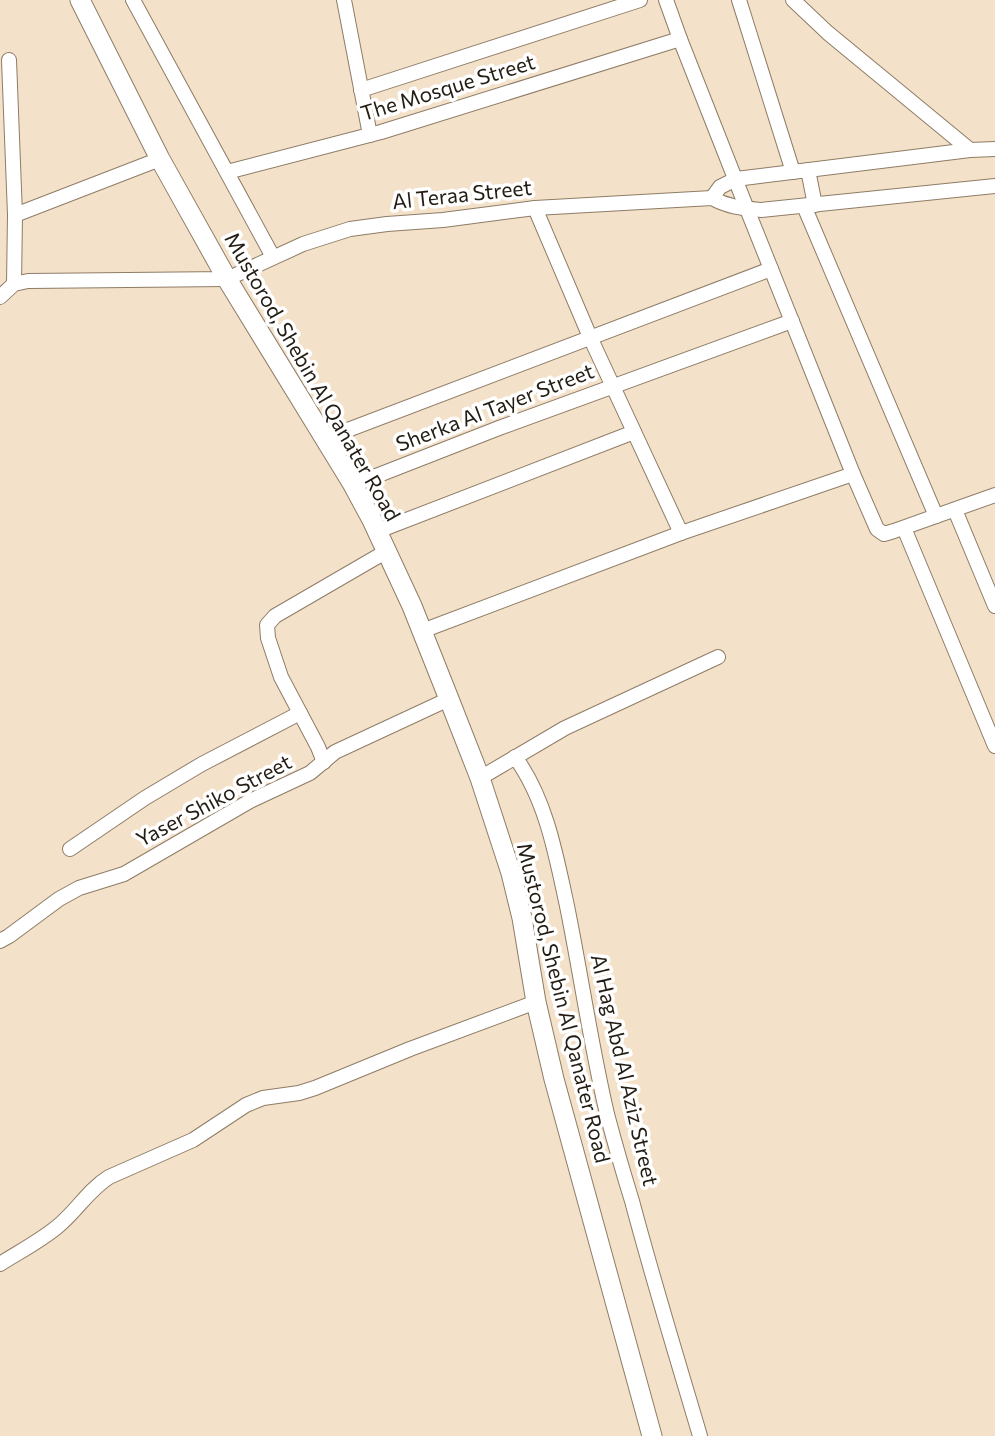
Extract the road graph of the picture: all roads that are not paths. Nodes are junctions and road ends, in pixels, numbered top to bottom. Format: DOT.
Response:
graph roads {
  1 [pos="80,0"];
  2 [pos="133,0"];
  3 [pos="344,0"];
  4 [pos="640,0"];
  5 [pos="666,0"];
  6 [pos="739,0"];
  7 [pos="793,0"];
  8 [pos="680,39"];
  9 [pos="9,60"];
  10 [pos="361,90"];
  11 [pos="370,135"];
  12 [pos="995,149"];
  13 [pos="970,150"];
  14 [pos="160,159"];
  15 [pos="800,171"];
  16 [pos="227,172"];
  17 [pos="736,179"];
  18 [pos="995,186"];
  19 [pos="712,198"];
  20 [pos="809,205"];
  21 [pos="535,208"];
  22 [pos="747,209"];
  23 [pos="15,215"];
  24 [pos="268,260"];
  25 [pos="771,269"];
  26 [pos="233,276"];
  27 [pos="5,286"];
  28 [pos="792,321"];
  29 [pos="590,337"];
  30 [pos="613,386"];
  31 [pos="634,432"];
  32 [pos="324,439"];
  33 [pos="853,474"];
  34 [pos="353,485"];
  35 [pos="995,495"];
  36 [pos="955,510"];
  37 [pos="936,516"];
  38 [pos="904,528"];
  39 [pos="378,531"];
  40 [pos="681,533"];
  41 [pos="387,551"];
  42 [pos="995,606"];
  43 [pos="422,631"];
  44 [pos="718,657"];
  45 [pos="449,699"];
  46 [pos="300,713"];
  47 [pos="995,746"];
  48 [pos="511,759"];
  49 [pos="324,762"];
  50 [pos="484,775"];
  51 [pos="71,849"];
  52 [pos="0,941"];
  53 [pos="536,1002"];
  54 [pos="0,1264"];
  55 [pos="652,1436"];
  56 [pos="700,1436"];
  1 -- 14 [label="main road, Mustorod, Shebin Al Qanater Road"];
  2 -- 16 [label="street"];
  3 -- 10 [label="street"];
  4 -- 10 [label="street"];
  5 -- 8 [label="street"];
  6 -- 15 [label="street"];
  7 -- 13 [label="street"];
  8 -- 11 [label="street, The Mosque Street"];
  8 -- 17 [label="street"];
  9 -- 23 [label="street"];
  10 -- 11 [label="street"];
  11 -- 16 [label="street, The Mosque Street"];
  12 -- 13 [label="street"];
  13 -- 15 [label="street"];
  14 -- 23 [label="street"];
  14 -- 26 [label="main road, Mustorod, Shebin Al Qanater Road"];
  15 -- 17 [label="street"];
  15 -- 20 [label="street"];
  16 -- 24 [label="street"];
  17 -- 19 [label="street"];
  17 -- 22 [label="street"];
  18 -- 20 [label="street, Al Teraa Street"];
  19 -- 21 [label="street, Al Teraa Street"];
  19 -- 22 [label="street, Al Teraa Street"];
  20 -- 22 [label="street, Al Teraa Street"];
  20 -- 37 [label="street"];
  21 -- 24 [label="street, Al Teraa Street"];
  21 -- 29 [label="street"];
  22 -- 25 [label="street"];
  23 -- 27 [label="street"];
  24 -- 26 [label="street, Al Teraa Street"];
  25 -- 28 [label="street"];
  25 -- 29 [label="street"];
  26 -- 27 [label="street"];
  26 -- 32 [label="main road, Mustorod, Shebin Al Qanater Road"];
  28 -- 30 [label="street, Sherka Al Tayer Street"];
  28 -- 33 [label="street"];
  29 -- 30 [label="street"];
  29 -- 32 [label="street"];
  30 -- 31 [label="street"];
  30 -- 34 [label="street, Sherka Al Tayer Street"];
  31 -- 39 [label="street"];
  31 -- 40 [label="street"];
  32 -- 34 [label="main road, Mustorod, Shebin Al Qanater Road"];
  33 -- 38 [label="street"];
  33 -- 40 [label="street"];
  34 -- 39 [label="main road, Mustorod, Shebin Al Qanater Road"];
  35 -- 36 [label="street"];
  36 -- 37 [label="street"];
  36 -- 42 [label="street"];
  37 -- 38 [label="street"];
  38 -- 47 [label="street"];
  39 -- 41 [label="main road, Mustorod, Shebin Al Qanater Road"];
  40 -- 43 [label="street"];
  41 -- 43 [label="main road, Mustorod, Shebin Al Qanater Road"];
  41 -- 46 [label="street"];
  43 -- 45 [label="main road, Mustorod, Shebin Al Qanater Road"];
  44 -- 48 [label="street"];
  45 -- 49 [label="street, Yaser Shiko Street"];
  45 -- 50 [label="main road, Mustorod, Shebin Al Qanater Road"];
  46 -- 49 [label="street"];
  46 -- 51 [label="street"];
  48 -- 50 [label="street"];
  48 -- 56 [label="street, Al Hag Abd Al Aziz Street"];
  49 -- 52 [label="street, Yaser Shiko Street"];
  50 -- 53 [label="main road, Mustorod, Shebin Al Qanater Road"];
  53 -- 54 [label="street"];
  53 -- 55 [label="main road, Mustorod, Shebin Al Qanater Road"];
}
